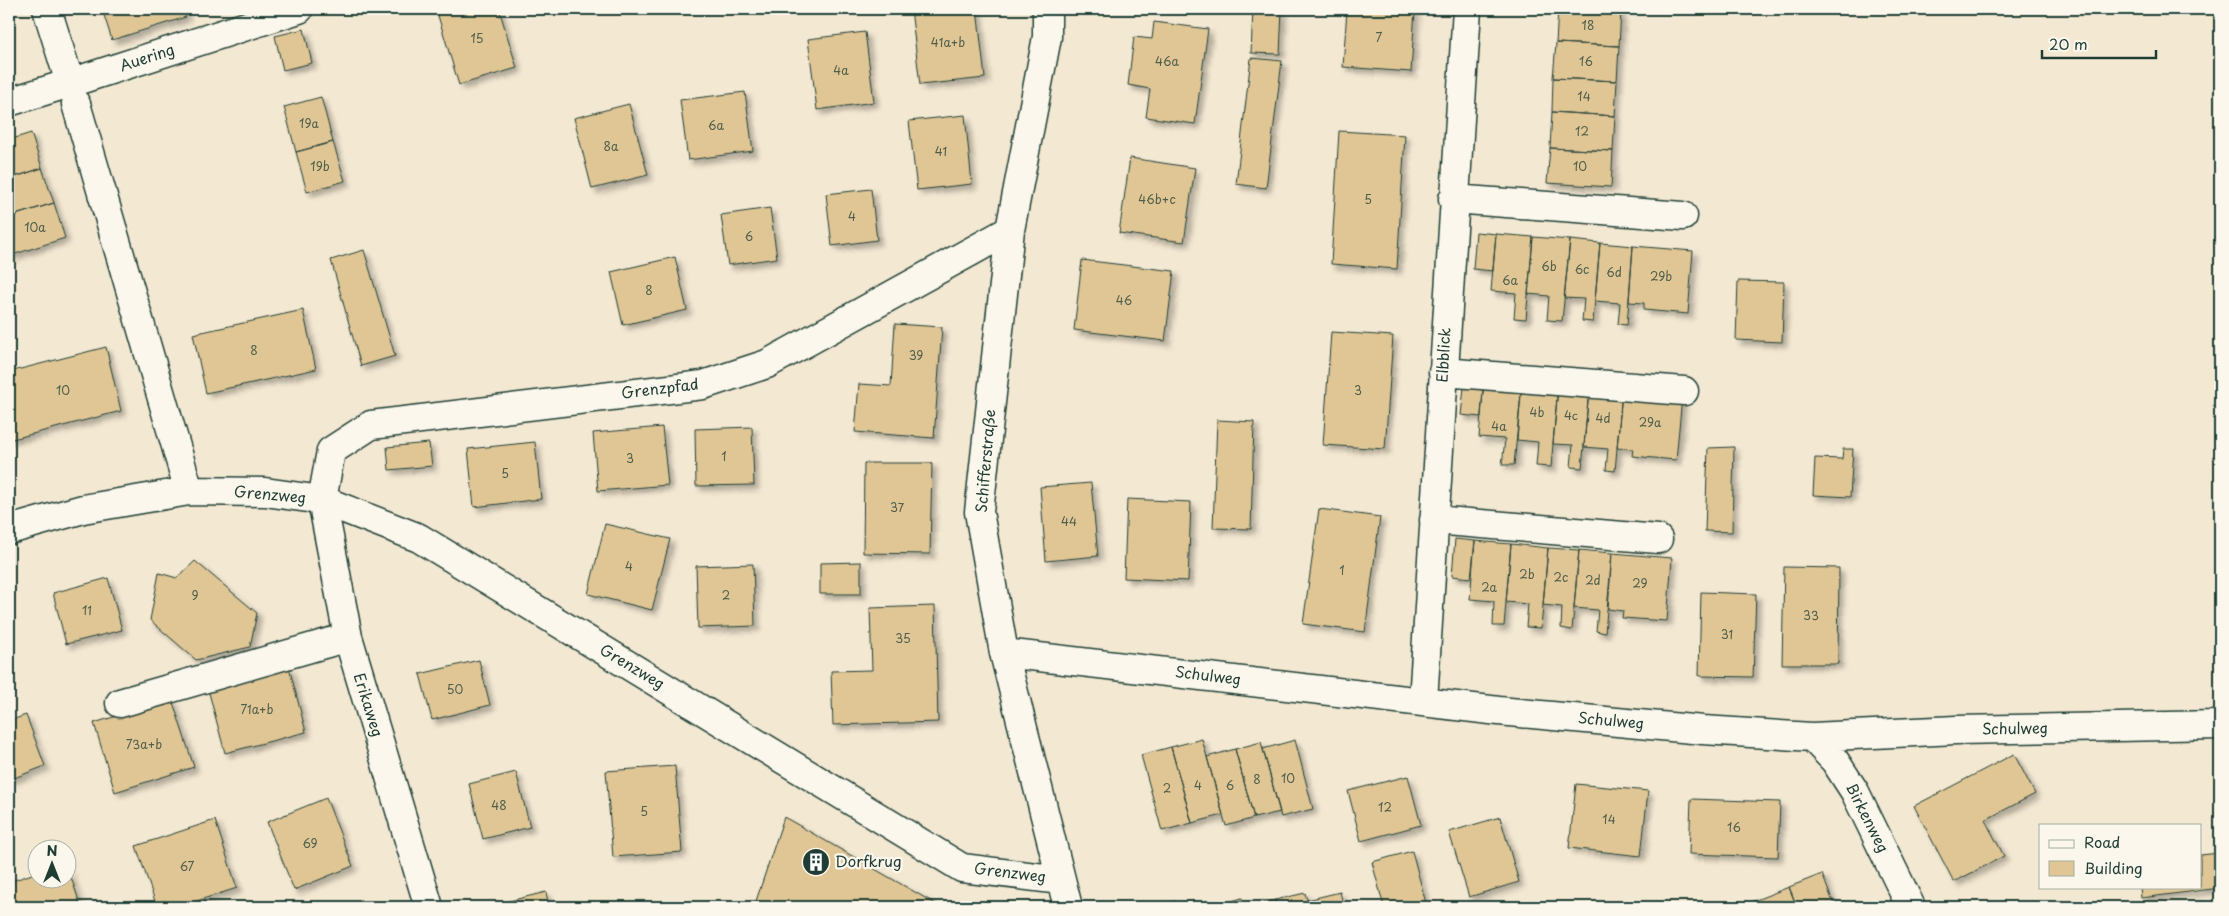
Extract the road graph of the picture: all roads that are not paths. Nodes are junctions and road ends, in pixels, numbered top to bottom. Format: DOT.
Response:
graph roads {
  1 [pos="47,9"];
  2 [pos="299,9"];
  3 [pos="1047,9"];
  4 [pos="1467,9"];
  5 [pos="73,93"];
  6 [pos="9,102"];
  7 [pos="1453,199"];
  8 [pos="1683,216"];
  9 [pos="1010,230"];
  10 [pos="1443,372"];
  11 [pos="1684,392"];
  12 [pos="189,491"];
  13 [pos="322,500"];
  14 [pos="1434,520"];
  15 [pos="9,530"];
  16 [pos="1658,539"];
  17 [pos="348,637"];
  18 [pos="1004,653"];
  19 [pos="1423,701"];
  20 [pos="120,703"];
  21 [pos="2220,725"];
  22 [pos="1812,737"];
  23 [pos="1061,880"];
  24 [pos="429,907"];
  25 [pos="1068,907"];
  26 [pos="1912,907"];
  1 -- 5 [label="street"];
  2 -- 5 [label="street, Auering"];
  3 -- 9 [label="street, Schifferstraße"];
  4 -- 7 [label="street, Elbblick"];
  5 -- 6 [label="street, Auering"];
  5 -- 12 [label="street"];
  7 -- 8 [label="street"];
  7 -- 10 [label="street, Elbblick"];
  9 -- 13 [label="street, Grenzpfad"];
  9 -- 18 [label="street, Schifferstraße"];
  10 -- 11 [label="street"];
  10 -- 14 [label="street, Elbblick"];
  12 -- 13 [label="street, Grenzweg"];
  12 -- 15 [label="street, Grenzweg"];
  13 -- 17 [label="street, Erikaweg"];
  13 -- 23 [label="street, Grenzweg"];
  14 -- 16 [label="street"];
  14 -- 19 [label="street, Elbblick"];
  17 -- 20 [label="street"];
  17 -- 24 [label="street, Erikaweg"];
  18 -- 19 [label="street, Schulweg"];
  18 -- 23 [label="street, Schifferstraße"];
  19 -- 22 [label="street, Schulweg"];
  21 -- 22 [label="street, Schulweg"];
  22 -- 26 [label="street, Birkenweg"];
  23 -- 25 [label="street, Schifferstraße"];
}
